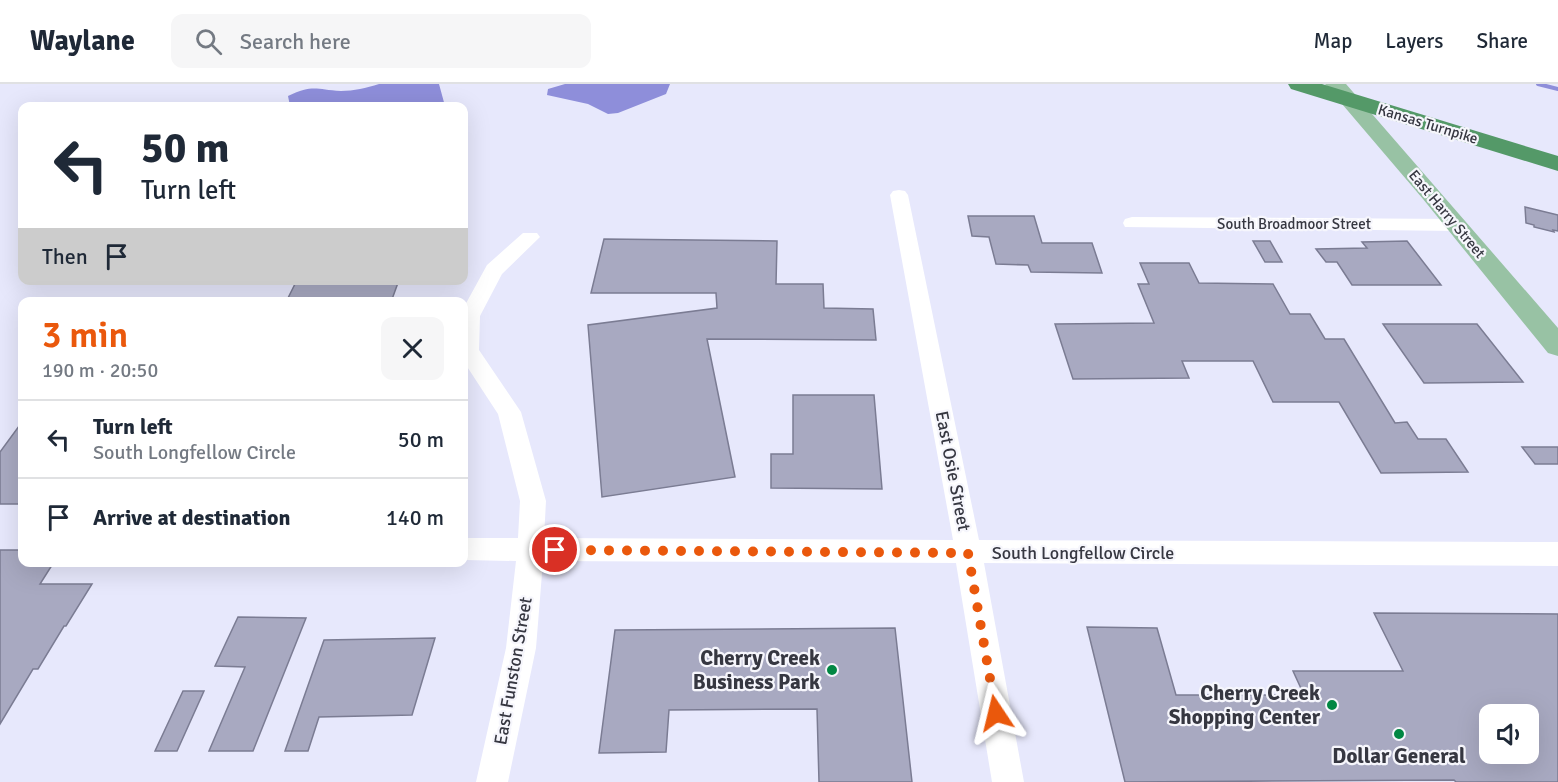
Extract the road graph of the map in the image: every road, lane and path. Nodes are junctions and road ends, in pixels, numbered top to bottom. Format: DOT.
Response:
graph roads {
  1 [pos="1299,84"];
  2 [pos="1336,84"];
  3 [pos="1389,106"];
  4 [pos="1558,151"];
  5 [pos="1558,164"];
  6 [pos="899,195"];
  7 [pos="1132,223"];
  8 [pos="1457,225"];
  9 [pos="530,237"];
  10 [pos="1558,346"];
  11 [pos="468,549"];
  12 [pos="532,550"];
  13 [pos="968,553"];
  14 [pos="1558,554"];
  15 [pos="492,782"];
  16 [pos="1008,782"];
  1 -- 3 [label="highway, Kansas Turnpike"];
  2 -- 3 [label="highway, Kansas Turnpike"];
  2 -- 8 [label="main road, East Harry Street"];
  3 -- 4 [label="highway, Kansas Turnpike"];
  3 -- 5 [label="highway, Kansas Turnpike"];
  6 -- 13 [label="street, East Osie Street"];
  7 -- 8 [label="street, South Broadmoor Street"];
  8 -- 10 [label="main road, East Harry Street"];
  9 -- 12 [label="street, East Funston Street"];
  11 -- 12 [label="street, South Longfellow Circle"];
  12 -- 13 [label="street, South Longfellow Circle"];
  12 -- 15 [label="street, East Funston Street"];
  13 -- 14 [label="street, South Longfellow Circle"];
  13 -- 16 [label="street, East Osie Street"];
}
